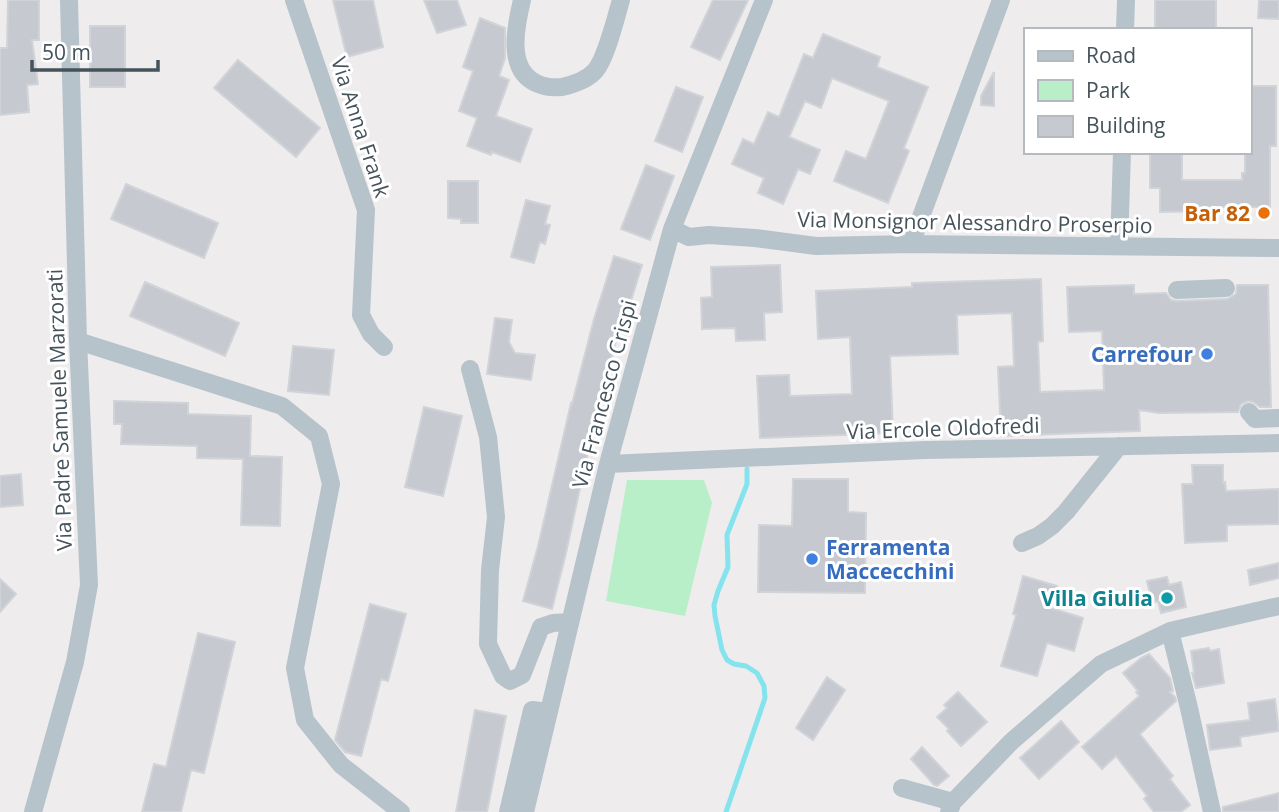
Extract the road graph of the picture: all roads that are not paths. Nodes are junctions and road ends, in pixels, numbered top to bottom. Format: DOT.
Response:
graph roads {
  1 [pos="69,0"];
  2 [pos="294,0"];
  3 [pos="522,0"];
  4 [pos="621,0"];
  5 [pos="764,0"];
  6 [pos="1001,0"];
  7 [pos="1125,0"];
  8 [pos="1125,28"];
  9 [pos="1122,154"];
  10 [pos="672,229"];
  11 [pos="911,244"];
  12 [pos="1119,246"];
  13 [pos="1279,248"];
  14 [pos="1226,288"];
  15 [pos="1177,290"];
  16 [pos="78,341"];
  17 [pos="384,347"];
  18 [pos="470,369"];
  19 [pos="1249,412"];
  20 [pos="1279,418"];
  21 [pos="1279,443"];
  22 [pos="1119,446"];
  23 [pos="608,464"];
  24 [pos="1022,543"];
  25 [pos="1279,606"];
  26 [pos="569,622"];
  27 [pos="1170,631"];
  28 [pos="549,712"];
  29 [pos="902,788"];
  30 [pos="951,807"];
  31 [pos="33,812"];
  32 [pos="401,812"];
  33 [pos="508,812"];
  34 [pos="525,812"];
  35 [pos="1212,812"];
  1 -- 16 [label="street, Via Padre Samuele Marzorati"];
  2 -- 17 [label="street, Via Anna Frank"];
  3 -- 4 [label="street"];
  5 -- 10 [label="street, Via Francesco Crispi"];
  6 -- 11 [label="street"];
  7 -- 8 [label="street"];
  9 -- 12 [label="street"];
  10 -- 11 [label="street, Via Monsignor Alessandro Proserpio"];
  10 -- 23 [label="street, Via Francesco Crispi"];
  11 -- 12 [label="street, Via Monsignor Alessandro Proserpio"];
  12 -- 13 [label="street, Via Monsignor Alessandro Proserpio"];
  14 -- 15 [label="street"];
  16 -- 31 [label="street, Via Padre Samuele Marzorati"];
  16 -- 32 [label="street"];
  18 -- 26 [label="street"];
  19 -- 20 [label="street"];
  21 -- 22 [label="street, Via Ercole Oldofredi"];
  22 -- 23 [label="street, Via Ercole Oldofredi"];
  22 -- 24 [label="street"];
  23 -- 26 [label="street, Via Francesco Crispi"];
  25 -- 27 [label="street"];
  26 -- 28 [label="street, Via Francesco Crispi"];
  27 -- 30 [label="street"];
  27 -- 35 [label="street"];
  28 -- 33 [label="street"];
  28 -- 34 [label="street, Via Francesco Crispi"];
  29 -- 30 [label="street"];
}
